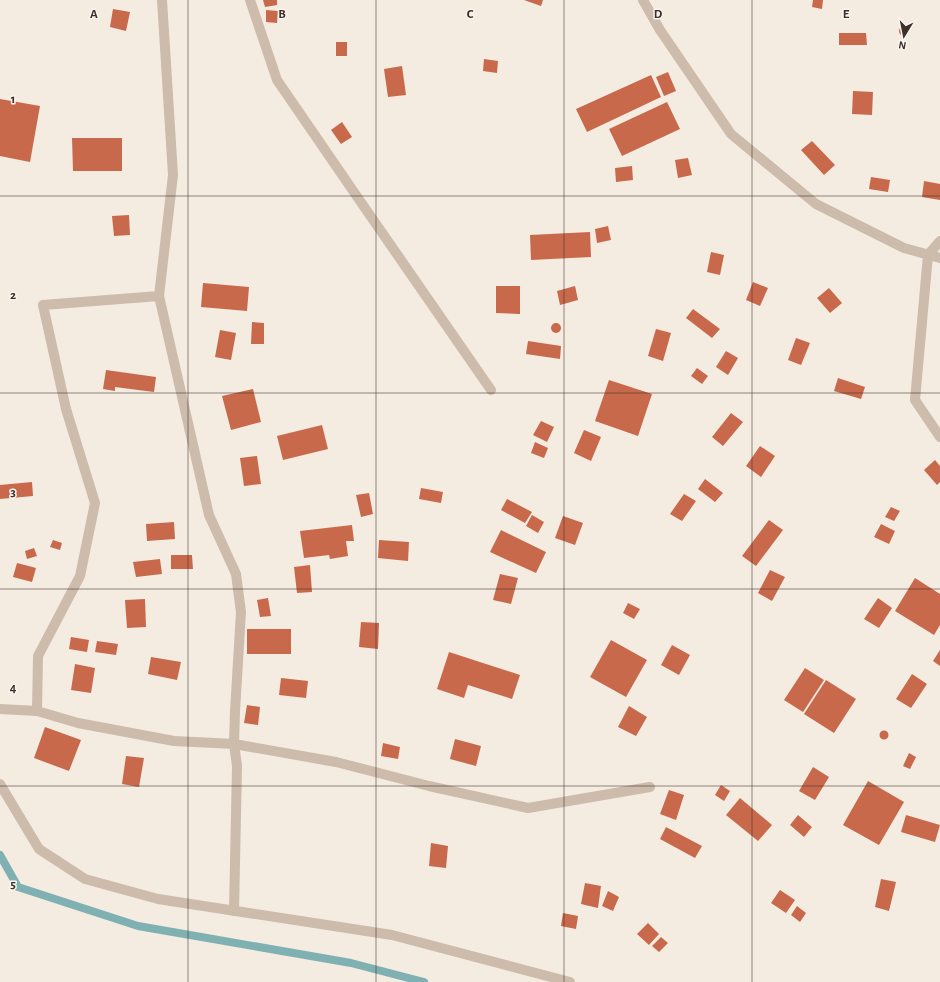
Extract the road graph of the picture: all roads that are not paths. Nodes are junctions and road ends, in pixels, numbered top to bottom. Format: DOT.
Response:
graph roads {
  1 [pos="162,0"];
  2 [pos="250,0"];
  3 [pos="643,0"];
  4 [pos="940,241"];
  5 [pos="928,255"];
  6 [pos="940,258"];
  7 [pos="159,296"];
  8 [pos="491,390"];
  9 [pos="940,437"];
  10 [pos="0,709"];
  11 [pos="37,711"];
  12 [pos="234,744"];
  13 [pos="0,784"];
  14 [pos="650,787"];
  15 [pos="234,911"];
  16 [pos="570,982"];
  1 -- 7 [label="street"];
  2 -- 8 [label="street"];
  3 -- 5 [label="street"];
  4 -- 5 [label="street"];
  5 -- 6 [label="street"];
  5 -- 9 [label="street"];
  7 -- 11 [label="street"];
  7 -- 12 [label="street"];
  10 -- 11 [label="street"];
  11 -- 12 [label="street"];
  12 -- 14 [label="street"];
  12 -- 15 [label="street"];
  13 -- 15 [label="street"];
  15 -- 16 [label="street"];
}
